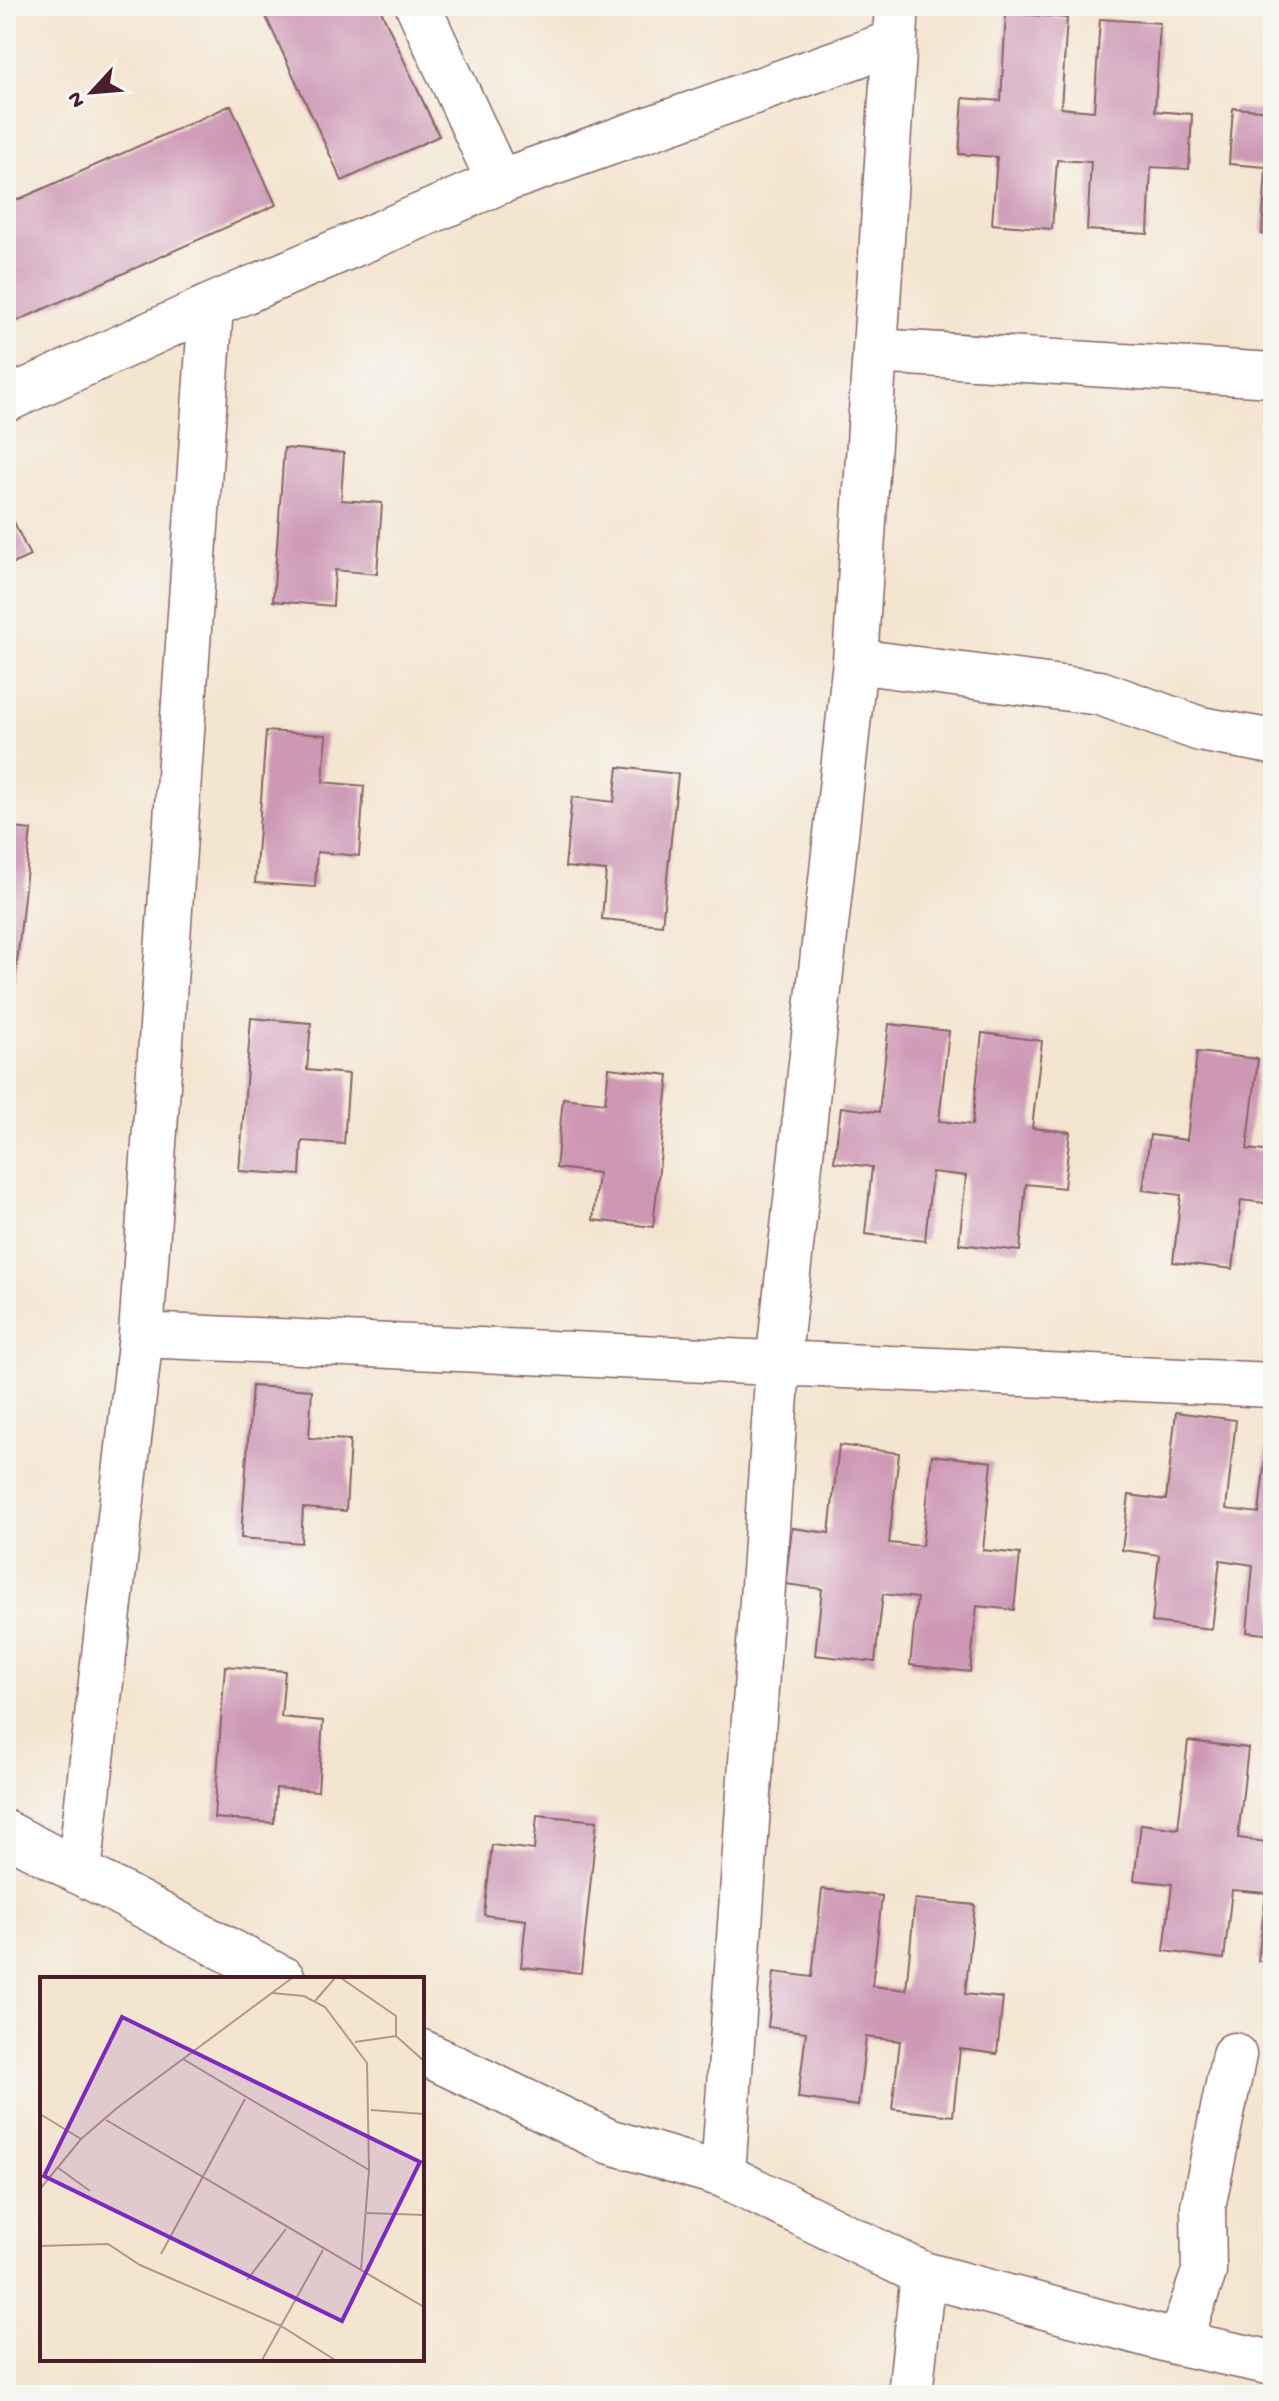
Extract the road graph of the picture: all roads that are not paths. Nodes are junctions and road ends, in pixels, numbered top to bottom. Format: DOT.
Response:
graph roads {
  1 [pos="418,6"];
  2 [pos="896,24"];
  3 [pos="499,182"];
  4 [pos="211,306"];
  5 [pos="875,351"];
  6 [pos="1273,375"];
  7 [pos="6,400"];
  8 [pos="855,661"];
  9 [pos="1273,742"];
  10 [pos="141,1335"];
  11 [pos="778,1365"];
  12 [pos="1273,1385"];
  13 [pos="6,1833"];
  14 [pos="79,1872"];
  15 [pos="279,1977"];
  16 [pos="424,2053"];
  17 [pos="1234,2055"];
  18 [pos="723,2175"];
  19 [pos="923,2274"];
  20 [pos="1179,2343"];
  21 [pos="1273,2363"];
  22 [pos="910,2395"];
  1 -- 3 [label="street"];
  2 -- 3 [label="street"];
  2 -- 5 [label="street"];
  3 -- 4 [label="street"];
  4 -- 7 [label="street"];
  4 -- 10 [label="street"];
  5 -- 6 [label="street"];
  5 -- 8 [label="street"];
  8 -- 9 [label="street"];
  8 -- 11 [label="street"];
  10 -- 11 [label="street"];
  10 -- 14 [label="street"];
  11 -- 12 [label="street"];
  11 -- 18 [label="street"];
  13 -- 14 [label="street"];
  14 -- 15 [label="street"];
  16 -- 18 [label="street"];
  17 -- 20 [label="street"];
  18 -- 19 [label="street"];
  19 -- 20 [label="street"];
  19 -- 22 [label="street"];
  20 -- 21 [label="street"];
}
